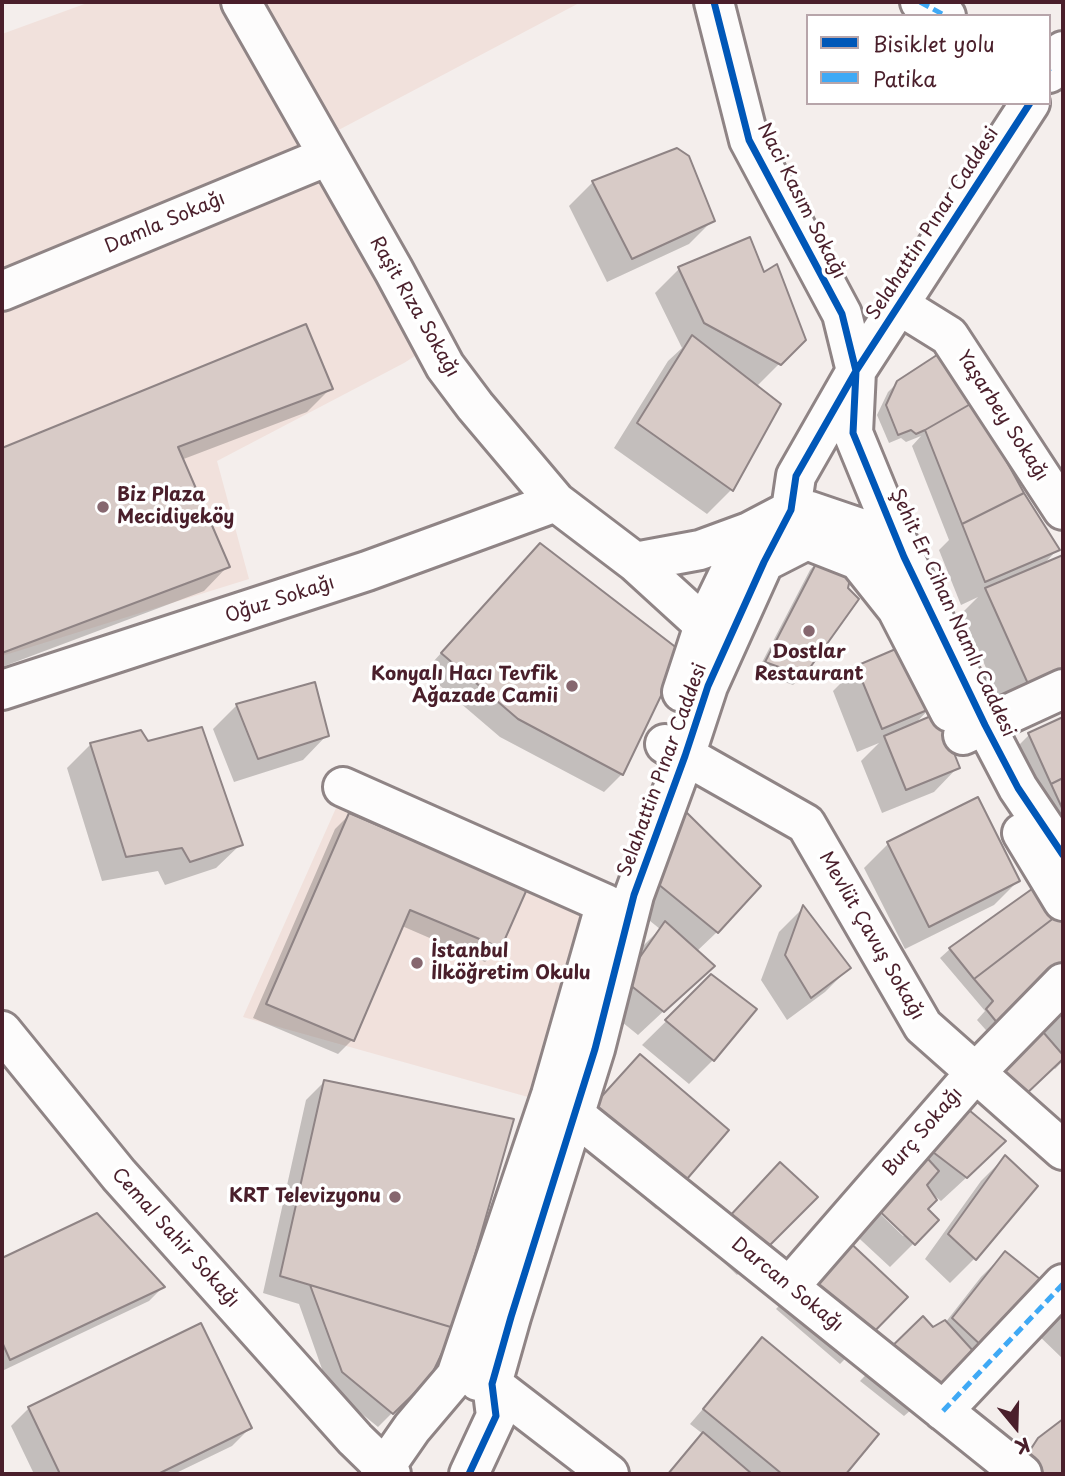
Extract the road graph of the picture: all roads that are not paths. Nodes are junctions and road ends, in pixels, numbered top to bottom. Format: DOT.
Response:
graph roads {
  1 [pos="241,2"];
  2 [pos="714,2"];
  3 [pos="920,2"];
  4 [pos="942,14"];
  5 [pos="1063,51"];
  6 [pos="1051,70"];
  7 [pos="1029,105"];
  8 [pos="328,156"];
  9 [pos="2,291"];
  10 [pos="899,305"];
  11 [pos="856,371"];
  12 [pos="556,502"];
  13 [pos="791,510"];
  14 [pos="1063,510"];
  15 [pos="756,547"];
  16 [pos="904,557"];
  17 [pos="635,562"];
  18 [pos="704,625"];
  19 [pos="1063,689"];
  20 [pos="2,690"];
  21 [pos="974,730"];
  22 [pos="685,755"];
  23 [pos="343,787"];
  24 [pos="645,831"];
  25 [pos="1063,855"];
  26 [pos="1063,901"];
  27 [pos="606,904"];
  28 [pos="1063,983"];
  29 [pos="2,1031"];
  30 [pos="976,1072"];
  31 [pos="563,1105"];
  32 [pos="1063,1150"];
  33 [pos="1063,1284"];
  34 [pos="789,1287"];
  35 [pos="456,1376"];
  36 [pos="494,1400"];
  37 [pos="943,1411"];
  38 [pos="374,1466"];
  39 [pos="469,1474"];
  40 [pos="573,1474"];
  41 [pos="609,1474"];
  42 [pos="1022,1474"];
  1 -- 8 [label="street, Raşit Rıza Sokağı"];
  2 -- 11 [label="street, Naci Kasım Sokağı"];
  3 -- 4 [label="street"];
  5 -- 6 [label="street"];
  7 -- 10 [label="street, Selahattin Pınar Caddesi"];
  8 -- 9 [label="street, Damla Sokağı"];
  8 -- 12 [label="street, Raşit Rıza Sokağı"];
  10 -- 11 [label="street, Selahattin Pınar Caddesi"];
  10 -- 14 [label="street, Yaşarbey Sokağı"];
  11 -- 13 [label="street, Selahattin Pınar Caddesi"];
  11 -- 16 [label="street, Şehit Er Cihan Namlı Caddesi"];
  12 -- 17 [label="street, Raşit Rıza Sokağı"];
  12 -- 20 [label="street, Oğuz Sokağı"];
  13 -- 15 [label="street"];
  13 -- 16 [label="street, Şehit Er Cihan Namlı Caddesi"];
  15 -- 17 [label="street"];
  15 -- 18 [label="street, Selahattin Pınar Caddesi"];
  15 -- 21 [label="street, Şehit Er Cihan Namlı Caddesi"];
  15 -- 22 [label="street, Selahattin Pınar Caddesi"];
  16 -- 21 [label="street, Şehit Er Cihan Namlı Caddesi"];
  17 -- 18 [label="street, Raşit Rıza Sokağı"];
  18 -- 22 [label="street, Selahattin Pınar Caddesi"];
  19 -- 21 [label="street"];
  21 -- 25 [label="street, Şehit Er Cihan Namlı Caddesi"];
  21 -- 26 [label="street, Şehit Er Cihan Namlı Caddesi"];
  22 -- 24 [label="street, Selahattin Pınar Caddesi"];
  22 -- 30 [label="street, Mevlüt Çavuş Sokağı"];
  23 -- 27 [label="street"];
  24 -- 27 [label="street, Selahattin Pınar Caddesi"];
  24 -- 31 [label="street, Selahattin Pınar Caddesi"];
  27 -- 31 [label="street, Selahattin Pınar Caddesi"];
  28 -- 30 [label="street, Burç Sokağı"];
  29 -- 38 [label="street, Cemal Sahir Sokağı"];
  30 -- 32 [label="street, Mevlüt Çavuş Sokağı"];
  30 -- 34 [label="street, Burç Sokağı"];
  31 -- 34 [label="street, Darcan Sokağı"];
  31 -- 35 [label="street, Selahattin Pınar Caddesi"];
  31 -- 36 [label="street, Selahattin Pınar Caddesi"];
  33 -- 37 [label="street"];
  34 -- 37 [label="street, Darcan Sokağı"];
  35 -- 36 [label="street"];
  35 -- 38 [label="street"];
  36 -- 39 [label="street, Selahattin Pınar Caddesi"];
  36 -- 40 [label="street"];
  36 -- 41 [label="street"];
  37 -- 42 [label="street, Darcan Sokağı"];
}
